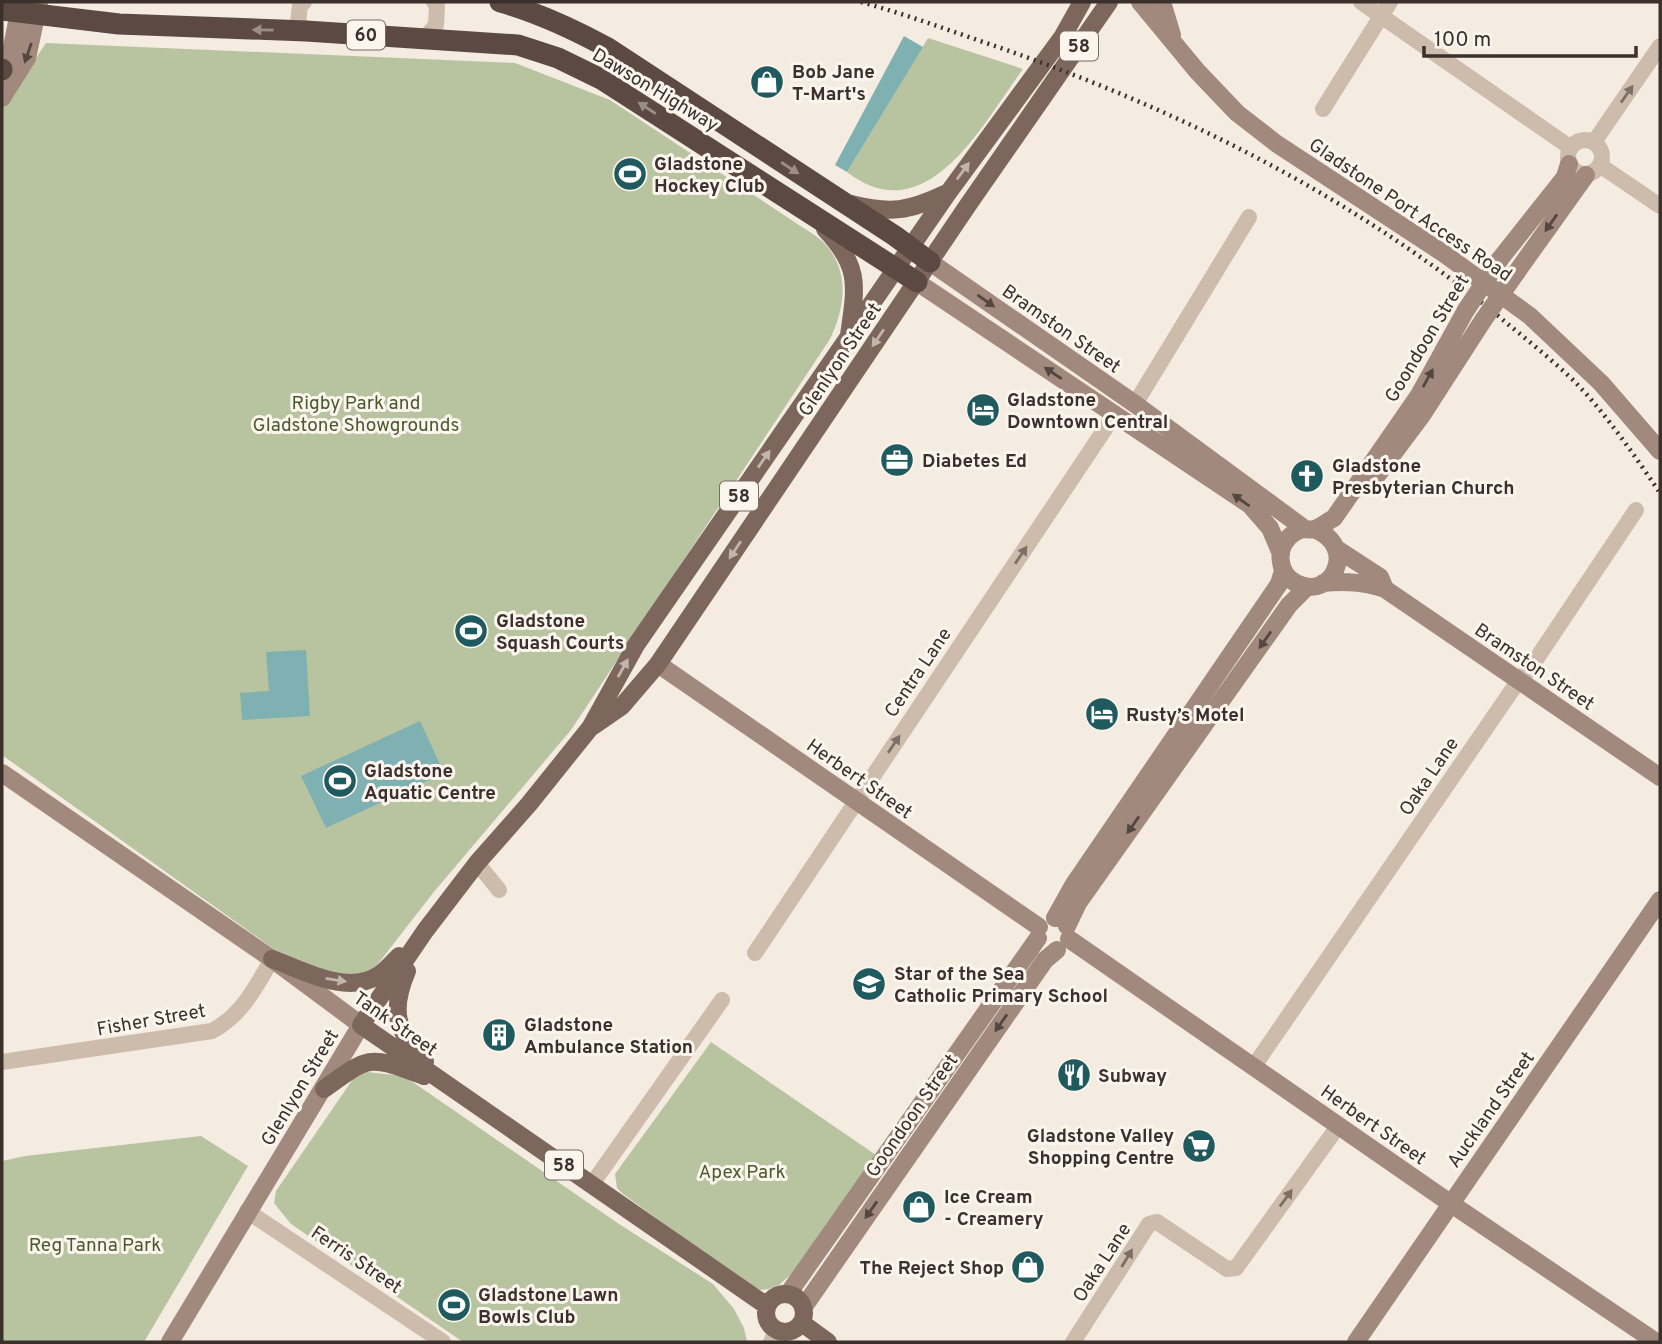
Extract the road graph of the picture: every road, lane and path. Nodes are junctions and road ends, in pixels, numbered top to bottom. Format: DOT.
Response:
graph roads {
  1 [pos="304,2"];
  2 [pos="434,2"];
  3 [pos="500,2"];
  4 [pos="1082,2"];
  5 [pos="1109,2"];
  6 [pos="1140,2"];
  7 [pos="1162,2"];
  8 [pos="1361,2"];
  9 [pos="24,9"];
  10 [pos="1386,9"];
  11 [pos="306,31"];
  12 [pos="425,38"];
  13 [pos="1175,46"];
  14 [pos="1660,46"];
  15 [pos="2,70"];
  16 [pos="2,98"];
  17 [pos="1323,109"];
  18 [pos="1594,142"];
  19 [pos="1570,156"];
  20 [pos="1594,170"];
  21 [pos="948,193"];
  22 [pos="841,201"];
  23 [pos="1660,206"];
  24 [pos="805,208"];
  25 [pos="1249,217"];
  26 [pos="910,248"];
  27 [pos="930,262"];
  28 [pos="896,268"];
  29 [pos="916,282"];
  30 [pos="848,338"];
  31 [pos="1135,404"];
  32 [pos="1115,414"];
  33 [pos="1660,450"];
  34 [pos="1636,510"];
  35 [pos="1310,529"];
  36 [pos="1334,544"];
  37 [pos="1282,562"];
  38 [pos="1315,585"];
  39 [pos="1385,589"];
  40 [pos="658,663"];
  41 [pos="1519,680"];
  42 [pos="590,728"];
  43 [pos="2,774"];
  44 [pos="1660,777"];
  45 [pos="856,801"];
  46 [pos="477,863"];
  47 [pos="499,890"];
  48 [pos="1660,900"];
  49 [pos="425,932"];
  50 [pos="1039,932"];
  51 [pos="1062,933"];
  52 [pos="755,953"];
  53 [pos="272,959"];
  54 [pos="722,1000"];
  55 [pos="361,1025"];
  56 [pos="2,1062"];
  57 [pos="1254,1066"];
  58 [pos="447,1085"];
  59 [pos="324,1089"];
  60 [pos="1339,1125"];
  61 [pos="592,1184"];
  62 [pos="1450,1203"];
  63 [pos="247,1211"];
  64 [pos="788,1294"];
  65 [pos="766,1306"];
  66 [pos="803,1315"];
  67 [pos="1660,1332"];
  68 [pos="774,1337"];
  69 [pos="170,1342"];
  70 [pos="443,1342"];
  71 [pos="828,1342"];
  72 [pos="1073,1342"];
  73 [pos="1356,1342"];
  74 [pos="1657,1342"];
  1 -- 11 [label="street"];
  2 -- 12 [label="street"];
  3 -- 22 [label="highway, Dawson Highway, one-way"];
  21 -- 4 [label="main road, Glenlyon Street / 58, one-way"];
  5 -- 27 [label="main road, Glenlyon Street / 58"];
  6 -- 13 [label="street, Gladstone Port Access Road"];
  7 -- 13 [label="street"];
  8 -- 10 [label="street"];
  11 -- 9 [label="highway, Dawson Highway / 60, one-way"];
  9 -- 15 [label="street"];
  9 -- 16 [label="street, one-way"];
  10 -- 17 [label="street"];
  10 -- 19 [label="street"];
  11 -- 12 [label="highway, Dawson Highway / 60"];
  24 -- 12 [label="highway, Dawson Highway / 60, one-way"];
  13 -- 33 [label="street, Gladstone Port Access Road"];
  18 -- 14 [label="street, one-way"];
  18 -- 19 [label="street"];
  18 -- 20 [label="street"];
  19 -- 20 [label="street"];
  35 -- 19 [label="street, Goondoon Street, one-way, bridge"];
  20 -- 23 [label="street"];
  20 -- 36 [label="street, Goondoon Street, one-way, bridge"];
  21 -- 22 [label="main road"];
  21 -- 26 [label="main road, Glenlyon Street / 58"];
  22 -- 26 [label="highway, Dawson Highway"];
  24 -- 28 [label="highway, Dawson Highway / 60"];
  24 -- 30 [label="main road, 60"];
  25 -- 31 [label="street"];
  26 -- 27 [label="highway, Dawson Highway"];
  26 -- 28 [label="main road, Glenlyon Street / 58"];
  27 -- 29 [label="main road, Glenlyon Street / 58"];
  27 -- 31 [label="street, Bramston Street, one-way"];
  28 -- 29 [label="highway, Dawson Highway / 60"];
  28 -- 30 [label="main road, Glenlyon Street / 58"];
  32 -- 29 [label="street, one-way"];
  29 -- 40 [label="main road, Glenlyon Street / 58, one-way"];
  42 -- 30 [label="main road, Glenlyon Street / 58, one-way"];
  31 -- 35 [label="street, Bramston Street"];
  37 -- 32 [label="street, one-way"];
  45 -- 32 [label="street, Centra Lane, one-way"];
  34 -- 41 [label="street, Oaka Lane"];
  35 -- 36 [label="street"];
  35 -- 37 [label="street"];
  36 -- 38 [label="street"];
  36 -- 39 [label="street, Bramston Street"];
  37 -- 38 [label="street"];
  37 -- 51 [label="street, Goondoon Street"];
  38 -- 39 [label="street, Bramston Street"];
  38 -- 51 [label="street, Goondoon Street, one-way"];
  39 -- 41 [label="street, Bramston Street"];
  40 -- 42 [label="main road, Glenlyon Street / 58"];
  40 -- 45 [label="street, Herbert Street"];
  41 -- 44 [label="street, Bramston Street"];
  41 -- 57 [label="street, Oaka Lane"];
  42 -- 46 [label="main road, Glenlyon Street / 58"];
  43 -- 53 [label="street, Tank Street"];
  45 -- 50 [label="street, Herbert Street"];
  45 -- 52 [label="street, Centra Lane"];
  46 -- 47 [label="street"];
  46 -- 49 [label="main road, Glenlyon Street / 58"];
  48 -- 62 [label="street, Auckland Street"];
  53 -- 49 [label="main road, one-way"];
  49 -- 55 [label="main road, Glenlyon Street / 58"];
  49 -- 58 [label="main road"];
  50 -- 51 [label="street"];
  50 -- 51 [label="street, Herbert Street"];
  50 -- 64 [label="street, Goondoon Street"];
  51 -- 57 [label="street, Herbert Street"];
  51 -- 66 [label="street, Goondoon Street, one-way"];
  53 -- 55 [label="street, Tank Street"];
  53 -- 56 [label="street, Fisher Street"];
  54 -- 61 [label="street"];
  55 -- 58 [label="main road, Tank Street / 58"];
  55 -- 59 [label="street, Glenlyon Street"];
  57 -- 60 [label="street, Herbert Street"];
  58 -- 59 [label="main road"];
  58 -- 61 [label="main road, Tank Street / 58"];
  59 -- 63 [label="street, Glenlyon Street"];
  60 -- 62 [label="street, Herbert Street"];
  72 -- 60 [label="street, Oaka Lane, one-way"];
  61 -- 65 [label="main road, Tank Street / 58"];
  62 -- 73 [label="street, Auckland Street"];
  62 -- 74 [label="street, Herbert Street"];
  63 -- 69 [label="street, Glenlyon Street"];
  63 -- 70 [label="street, Ferris Street"];
  64 -- 65 [label="main road"];
  64 -- 66 [label="main road"];
  65 -- 68 [label="main road"];
  66 -- 68 [label="main road"];
  66 -- 71 [label="main road"];
  67 -- 74 [label="street"];
}
